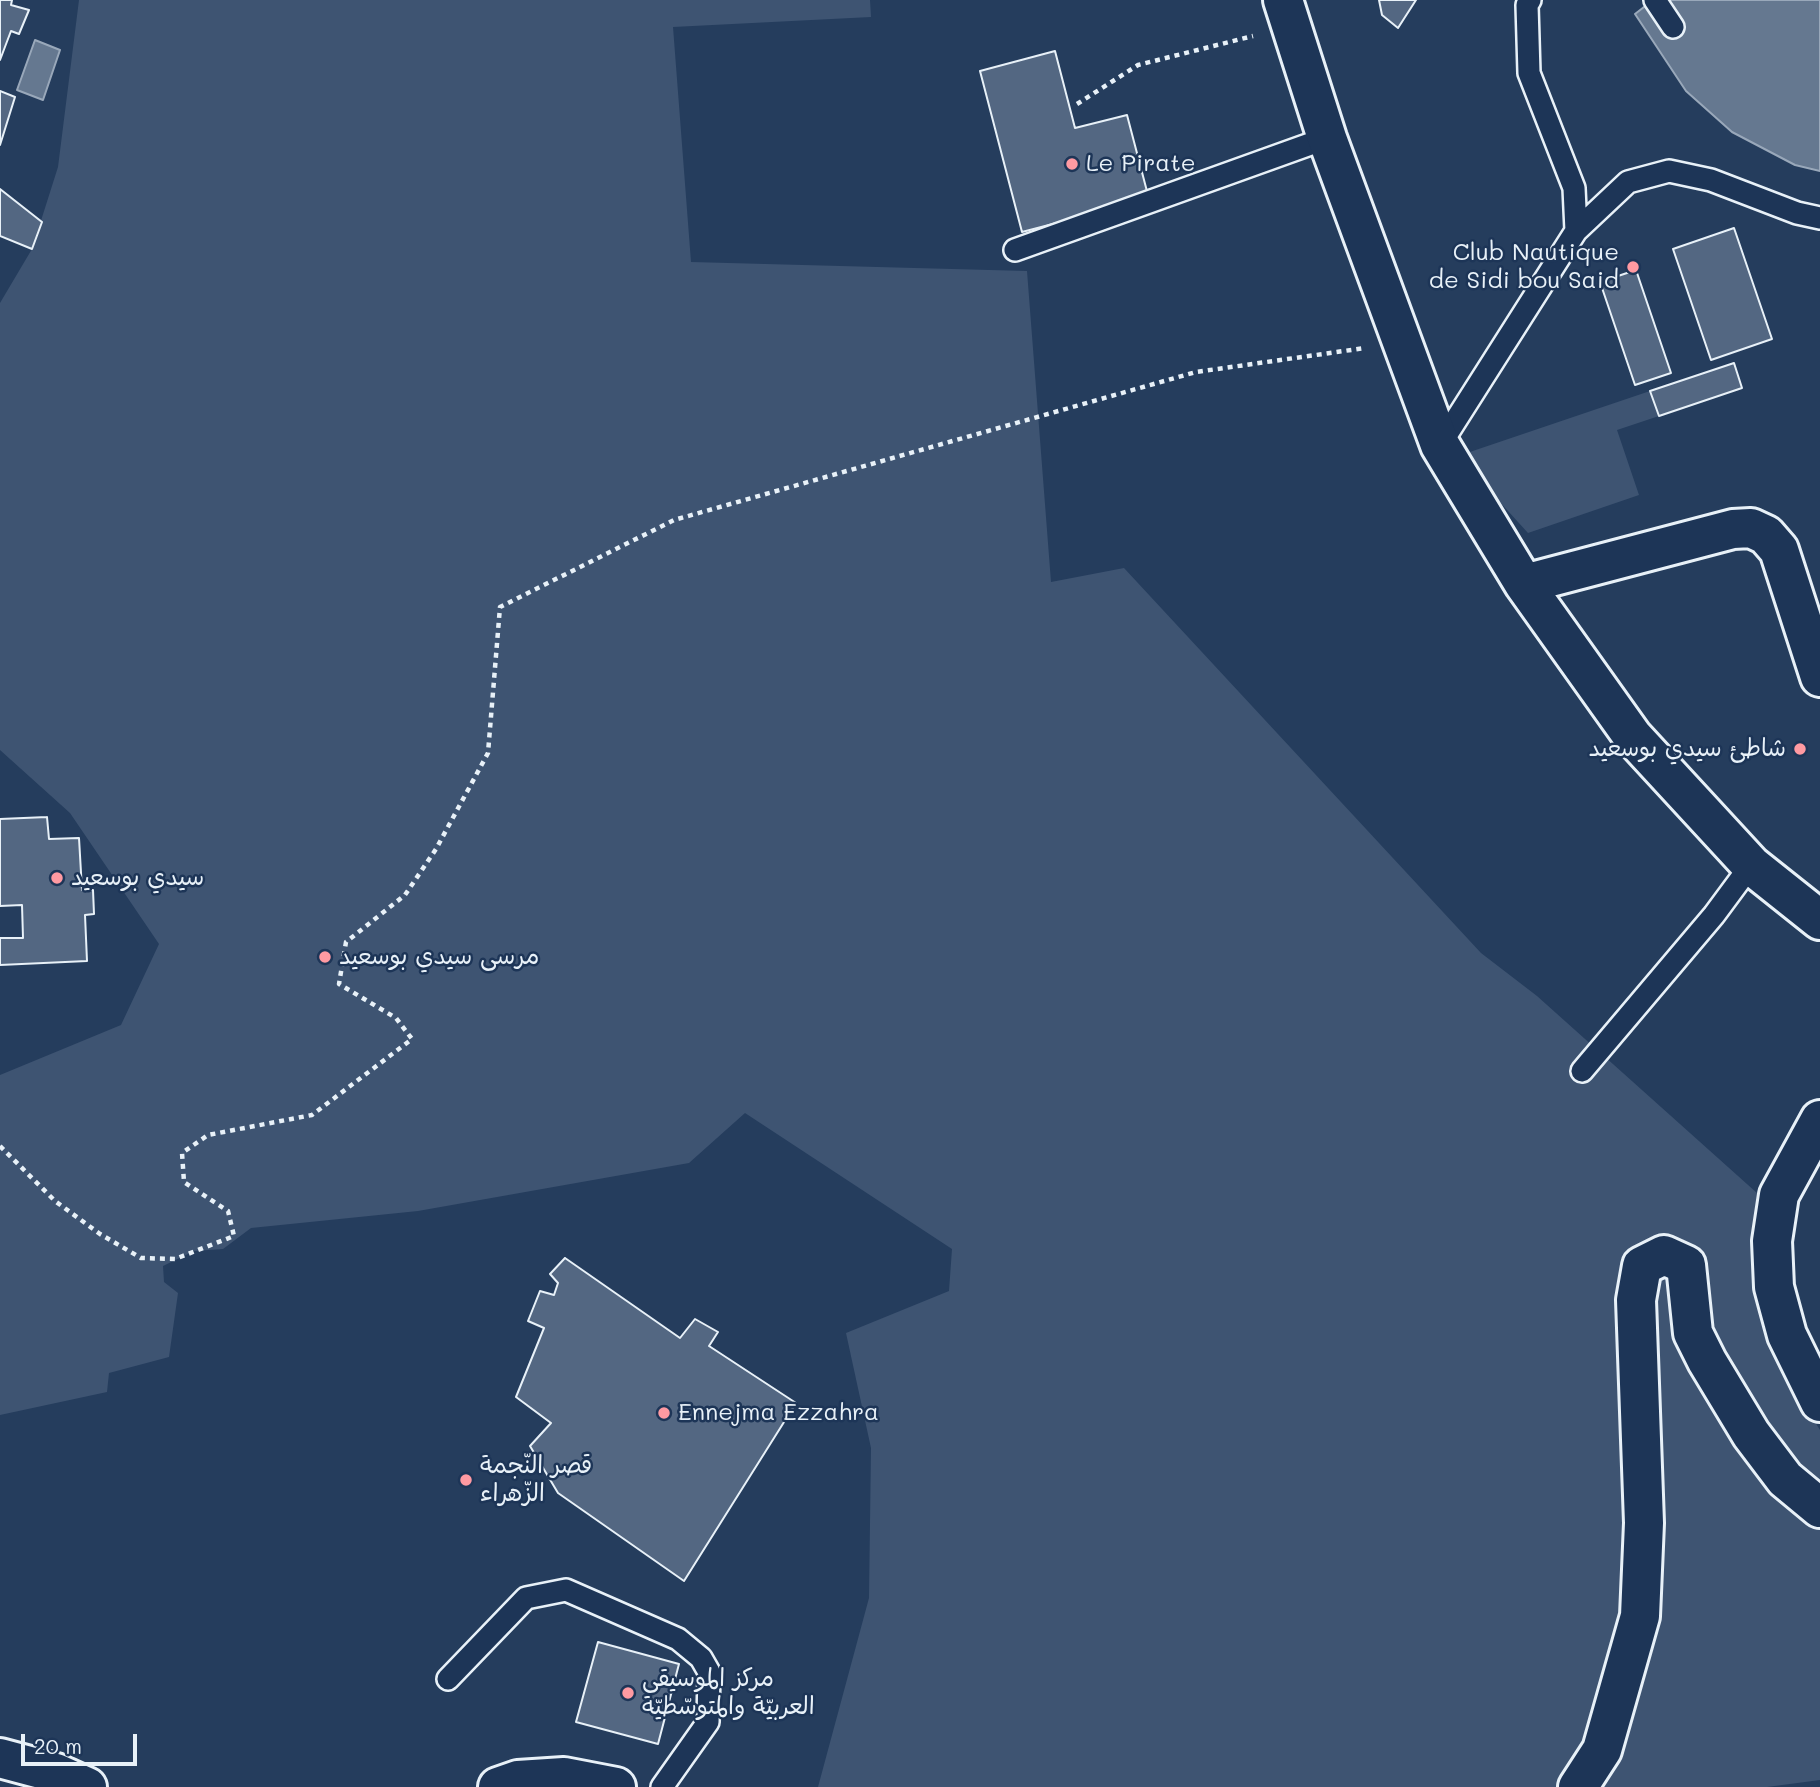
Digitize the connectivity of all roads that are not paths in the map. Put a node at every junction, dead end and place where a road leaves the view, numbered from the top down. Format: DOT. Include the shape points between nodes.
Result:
graph roads {
  1 [pos="1530,0"];
  2 [pos="1655,0"];
  3 [pos="1287,13"];
  4 [pos="1673,27"];
  5 [pos="1327,138"];
  6 [pos="1820,218"];
  7 [pos="1576,231"];
  8 [pos="1015,250"];
  9 [pos="1440,445"];
  10 [pos="1524,584"];
  11 [pos="1820,677"];
  12 [pos="1751,865"];
  13 [pos="1820,920"];
  14 [pos="1582,1071"];
  15 [pos="1820,1120"];
  16 [pos="1820,1402"];
  17 [pos="1820,1508"];
  18 [pos="448,1679"];
  19 [pos="0,1758"];
  20 [pos="87,1787"];
  21 [pos="498,1787"];
  22 [pos="616,1787"];
  23 [pos="662,1787"];
  24 [pos="1578,1787"];
  1 -- 7 [label="lane" via="1529,73 1574,188"];
  2 -- 4 [label="lane"];
  3 -- 5 [label="street"];
  5 -- 8 [label="lane"];
  5 -- 9 [label="street"];
  6 -- 7 [label="lane" via="1712,180 1669,171 1628,182"];
  7 -- 9 [label="lane"];
  9 -- 10 [label="street"];
  10 -- 11 [label="street" via="1751,528 1766,535 1779,550"];
  10 -- 12 [label="street" via="1633,737"];
  12 -- 13 [label="street"];
  12 -- 14 [label="lane"];
  15 -- 16 [label="street" via="1779,1195 1772,1241 1774,1287 1787,1335"];
  17 -- 24 [label="street" via="1785,1479 1751,1434 1707,1361 1693,1333 1686,1265 1664,1255 1642,1266 1636,1300 1644,1523 1640,1616 1602,1750"];
  18 -- 23 [label="lane" via="526,1598 566,1590 678,1639 701,1658 709,1672 708,1722"];
  19 -- 20 [label="street"];
  21 -- 22 [label="street" via="517,1780 564,1777"];
}
